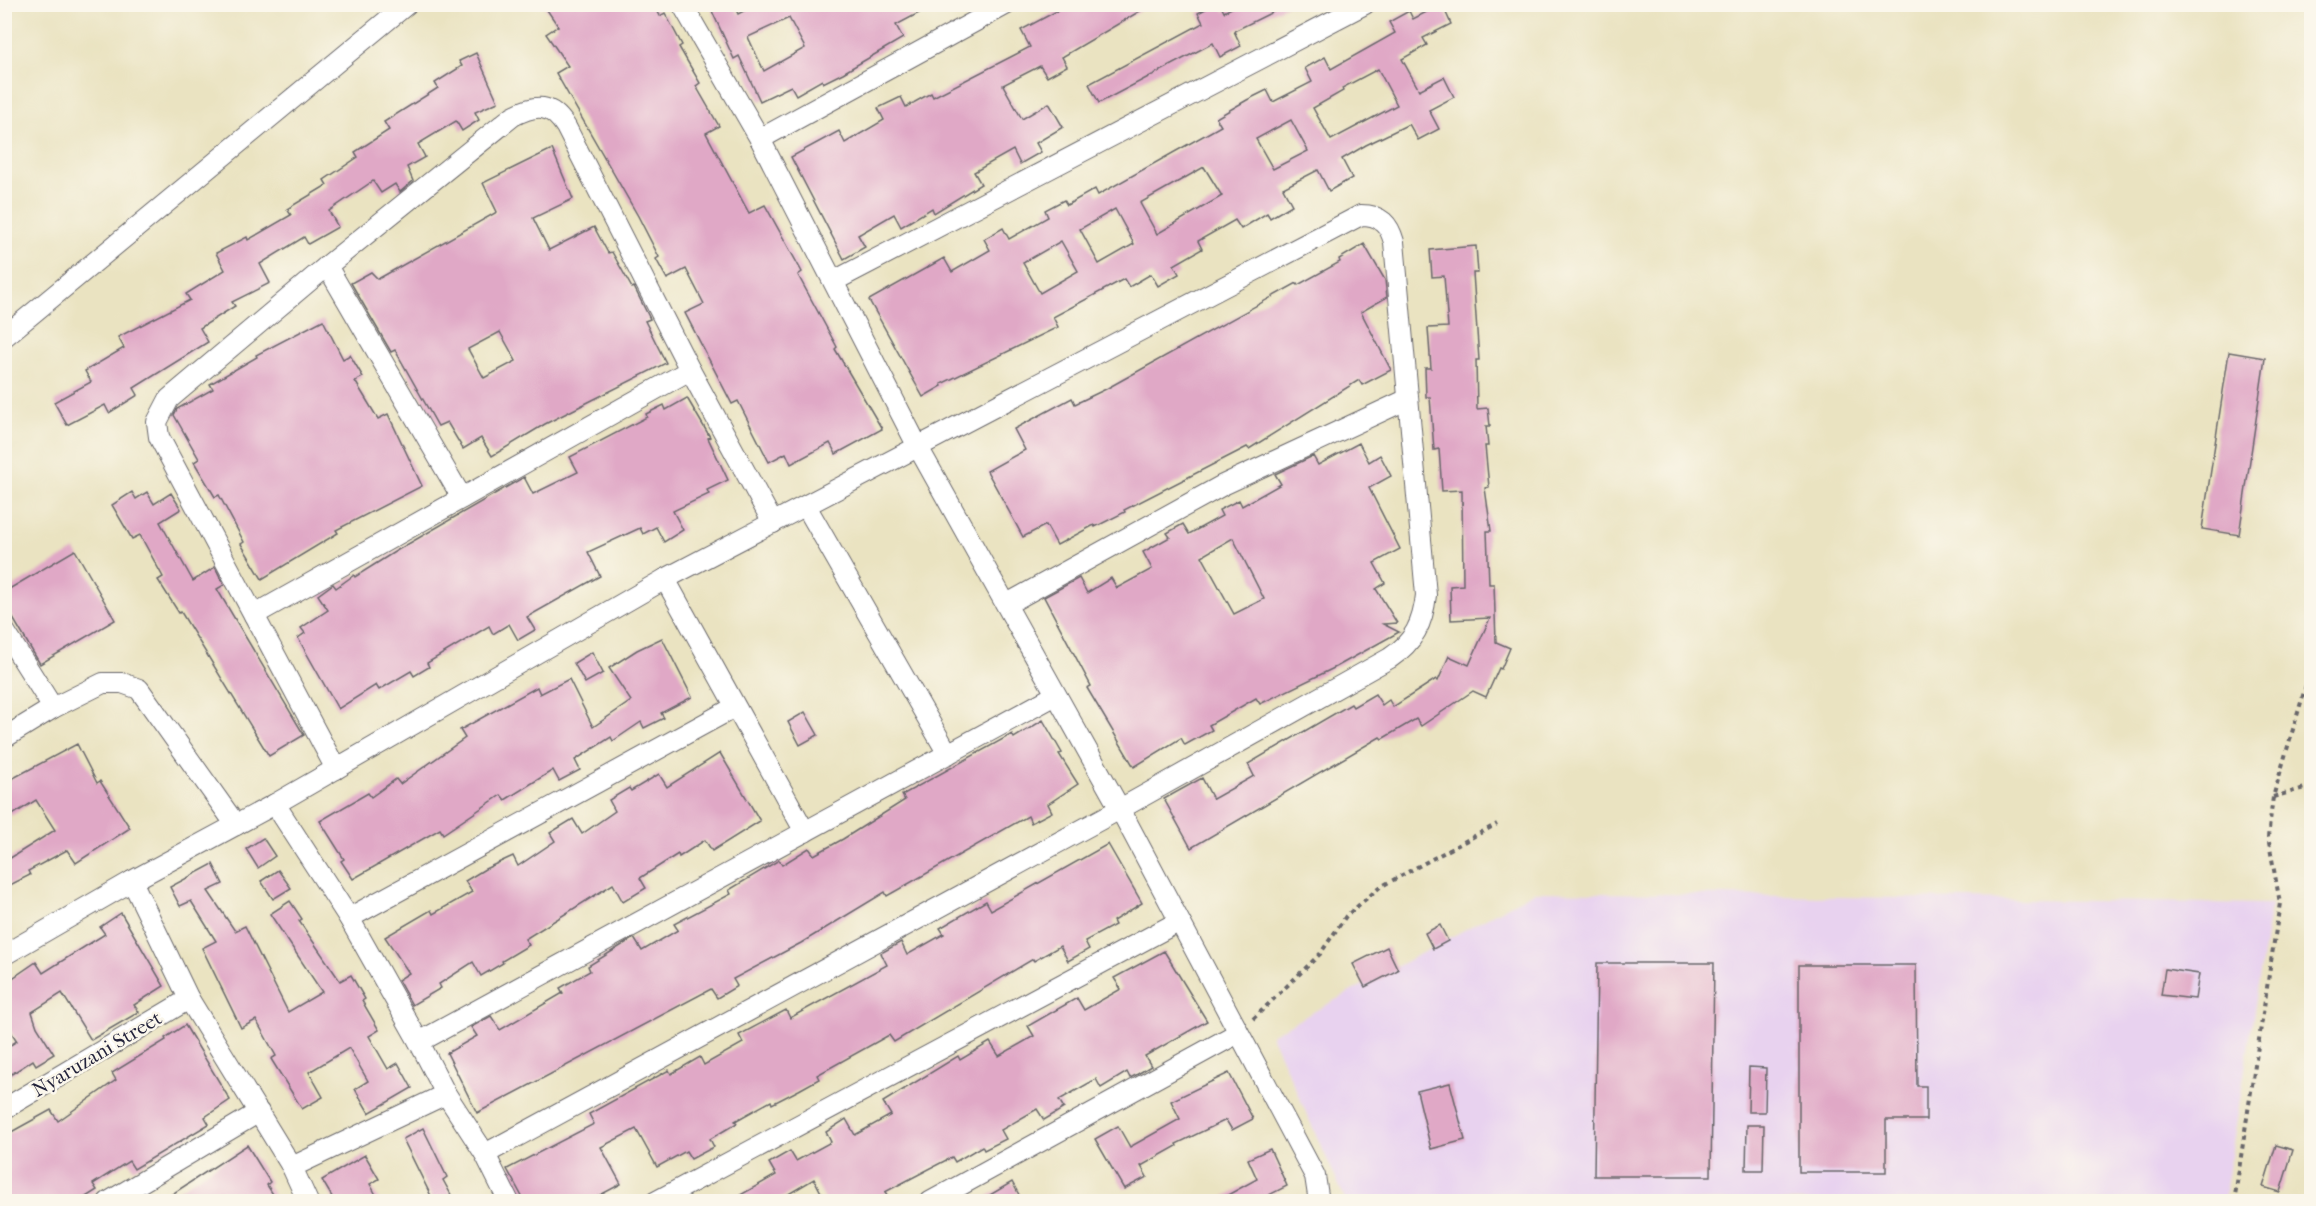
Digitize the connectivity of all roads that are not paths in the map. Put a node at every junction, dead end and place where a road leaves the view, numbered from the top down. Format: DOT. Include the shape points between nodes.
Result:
graph roads {
  1 [pos="407,4"];
  2 [pos="682,4"];
  3 [pos="1007,4"];
  4 [pos="1365,4"];
  5 [pos="760,139"];
  6 [pos="327,266"];
  7 [pos="834,281"];
  8 [pos="4,337"];
  9 [pos="690,370"];
  10 [pos="1408,399"];
  11 [pos="918,447"];
  12 [pos="462,498"];
  13 [pos="806,506"];
  14 [pos="773,523"];
  15 [pos="665,579"];
  16 [pos="1007,604"];
  17 [pos="254,615"];
  18 [pos="4,630"];
  19 [pos="1054,696"];
  20 [pos="735,707"];
  21 [pos="53,708"];
  22 [pos="4,738"];
  23 [pos="948,754"];
  24 [pos="336,769"];
  25 [pos="275,804"];
  26 [pos="1120,809"];
  27 [pos="236,825"];
  28 [pos="805,832"];
  29 [pos="132,881"];
  30 [pos="349,918"];
  31 [pos="1178,922"];
  32 [pos="4,955"];
  33 [pos="189,999"];
  34 [pos="1238,1033"];
  35 [pos="419,1041"];
  36 [pos="446,1094"];
  37 [pos="4,1109"];
  38 [pos="260,1112"];
  39 [pos="485,1154"];
  40 [pos="292,1167"];
  41 [pos="108,1202"];
  42 [pos="308,1202"];
  43 [pos="508,1202"];
  44 [pos="655,1202"];
  45 [pos="930,1202"];
  46 [pos="1319,1202"];
  1 -- 8 [label="street"];
  2 -- 5 [label="street"];
  3 -- 5 [label="street"];
  4 -- 7 [label="street"];
  5 -- 7 [label="street"];
  6 -- 9 [label="street" via="513,116 530,107 545,108 559,116 566,127"];
  6 -- 12 [label="street"];
  6 -- 17 [label="street" via="169,399 157,422 159,437"];
  7 -- 11 [label="street"];
  9 -- 12 [label="street"];
  9 -- 14 [label="street"];
  10 -- 11 [label="street" via="1394,242 1383,220 1361,215"];
  10 -- 16 [label="street" via="1224,485"];
  10 -- 26 [label="street" via="1426,595 1425,611 1412,639 1390,658"];
  11 -- 13 [label="street"];
  11 -- 16 [label="street"];
  12 -- 17 [label="street"];
  13 -- 14 [label="street"];
  13 -- 23 [label="street"];
  14 -- 15 [label="street"];
  15 -- 20 [label="street"];
  15 -- 24 [label="street"];
  16 -- 19 [label="street"];
  17 -- 24 [label="street"];
  18 -- 21 [label="street"];
  19 -- 23 [label="street"];
  19 -- 26 [label="street"];
  20 -- 28 [label="street"];
  20 -- 30 [label="street"];
  21 -- 22 [label="street"];
  21 -- 27 [label="street" via="103,683 122,683 139,689"];
  23 -- 28 [label="street"];
  24 -- 25 [label="street"];
  25 -- 27 [label="street"];
  25 -- 30 [label="street"];
  26 -- 31 [label="street"];
  26 -- 39 [label="street"];
  27 -- 29 [label="street"];
  28 -- 35 [label="street"];
  29 -- 32 [label="street"];
  29 -- 33 [label="street"];
  30 -- 35 [label="street"];
  31 -- 34 [label="street"];
  31 -- 44 [label="street"];
  33 -- 37 [label="street, Nyaruzani Street"];
  33 -- 38 [label="street"];
  34 -- 45 [label="street"];
  34 -- 46 [label="street" via="1316,1176"];
  35 -- 36 [label="street"];
  36 -- 39 [label="street"];
  36 -- 40 [label="street"];
  38 -- 40 [label="street"];
  38 -- 41 [label="street"];
  39 -- 43 [label="street"];
  40 -- 42 [label="street"];
}
